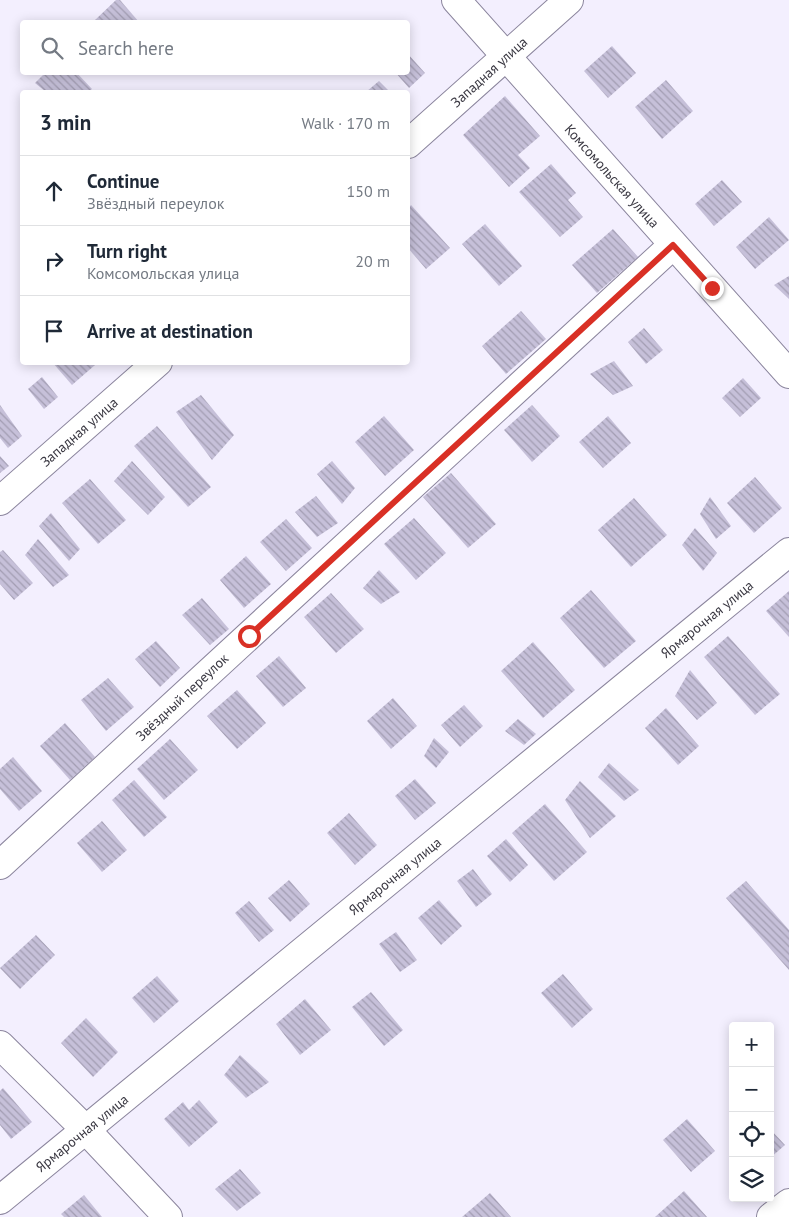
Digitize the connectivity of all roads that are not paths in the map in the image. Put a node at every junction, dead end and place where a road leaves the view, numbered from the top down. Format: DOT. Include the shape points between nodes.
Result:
graph roads {
  1 [pos="456,0"];
  2 [pos="569,0"];
  3 [pos="506,58"];
  4 [pos="410,142"];
  5 [pos="673,245"];
  6 [pos="155,365"];
  7 [pos="789,374"];
  8 [pos="0,501"];
  9 [pos="789,552"];
  10 [pos="0,864"];
  11 [pos="0,1045"];
  12 [pos="86,1130"];
  13 [pos="0,1200"];
  14 [pos="789,1203"];
  15 [pos="168,1217"];
  16 [pos="771,1217"];
  1 -- 3 [label="street, Комсомольская улица"];
  2 -- 3 [label="street, Западная улица"];
  3 -- 4 [label="street, Западная улица"];
  3 -- 5 [label="street, Комсомольская улица"];
  5 -- 7 [label="street, Комсомольская улица"];
  5 -- 10 [label="street, Звёздный переулок"];
  6 -- 8 [label="street, Западная улица"];
  9 -- 12 [label="street, Ярмарочная улица"];
  11 -- 12 [label="street"];
  12 -- 13 [label="street, Ярмарочная улица"];
  12 -- 15 [label="street"];
  14 -- 16 [label="street"];
}
